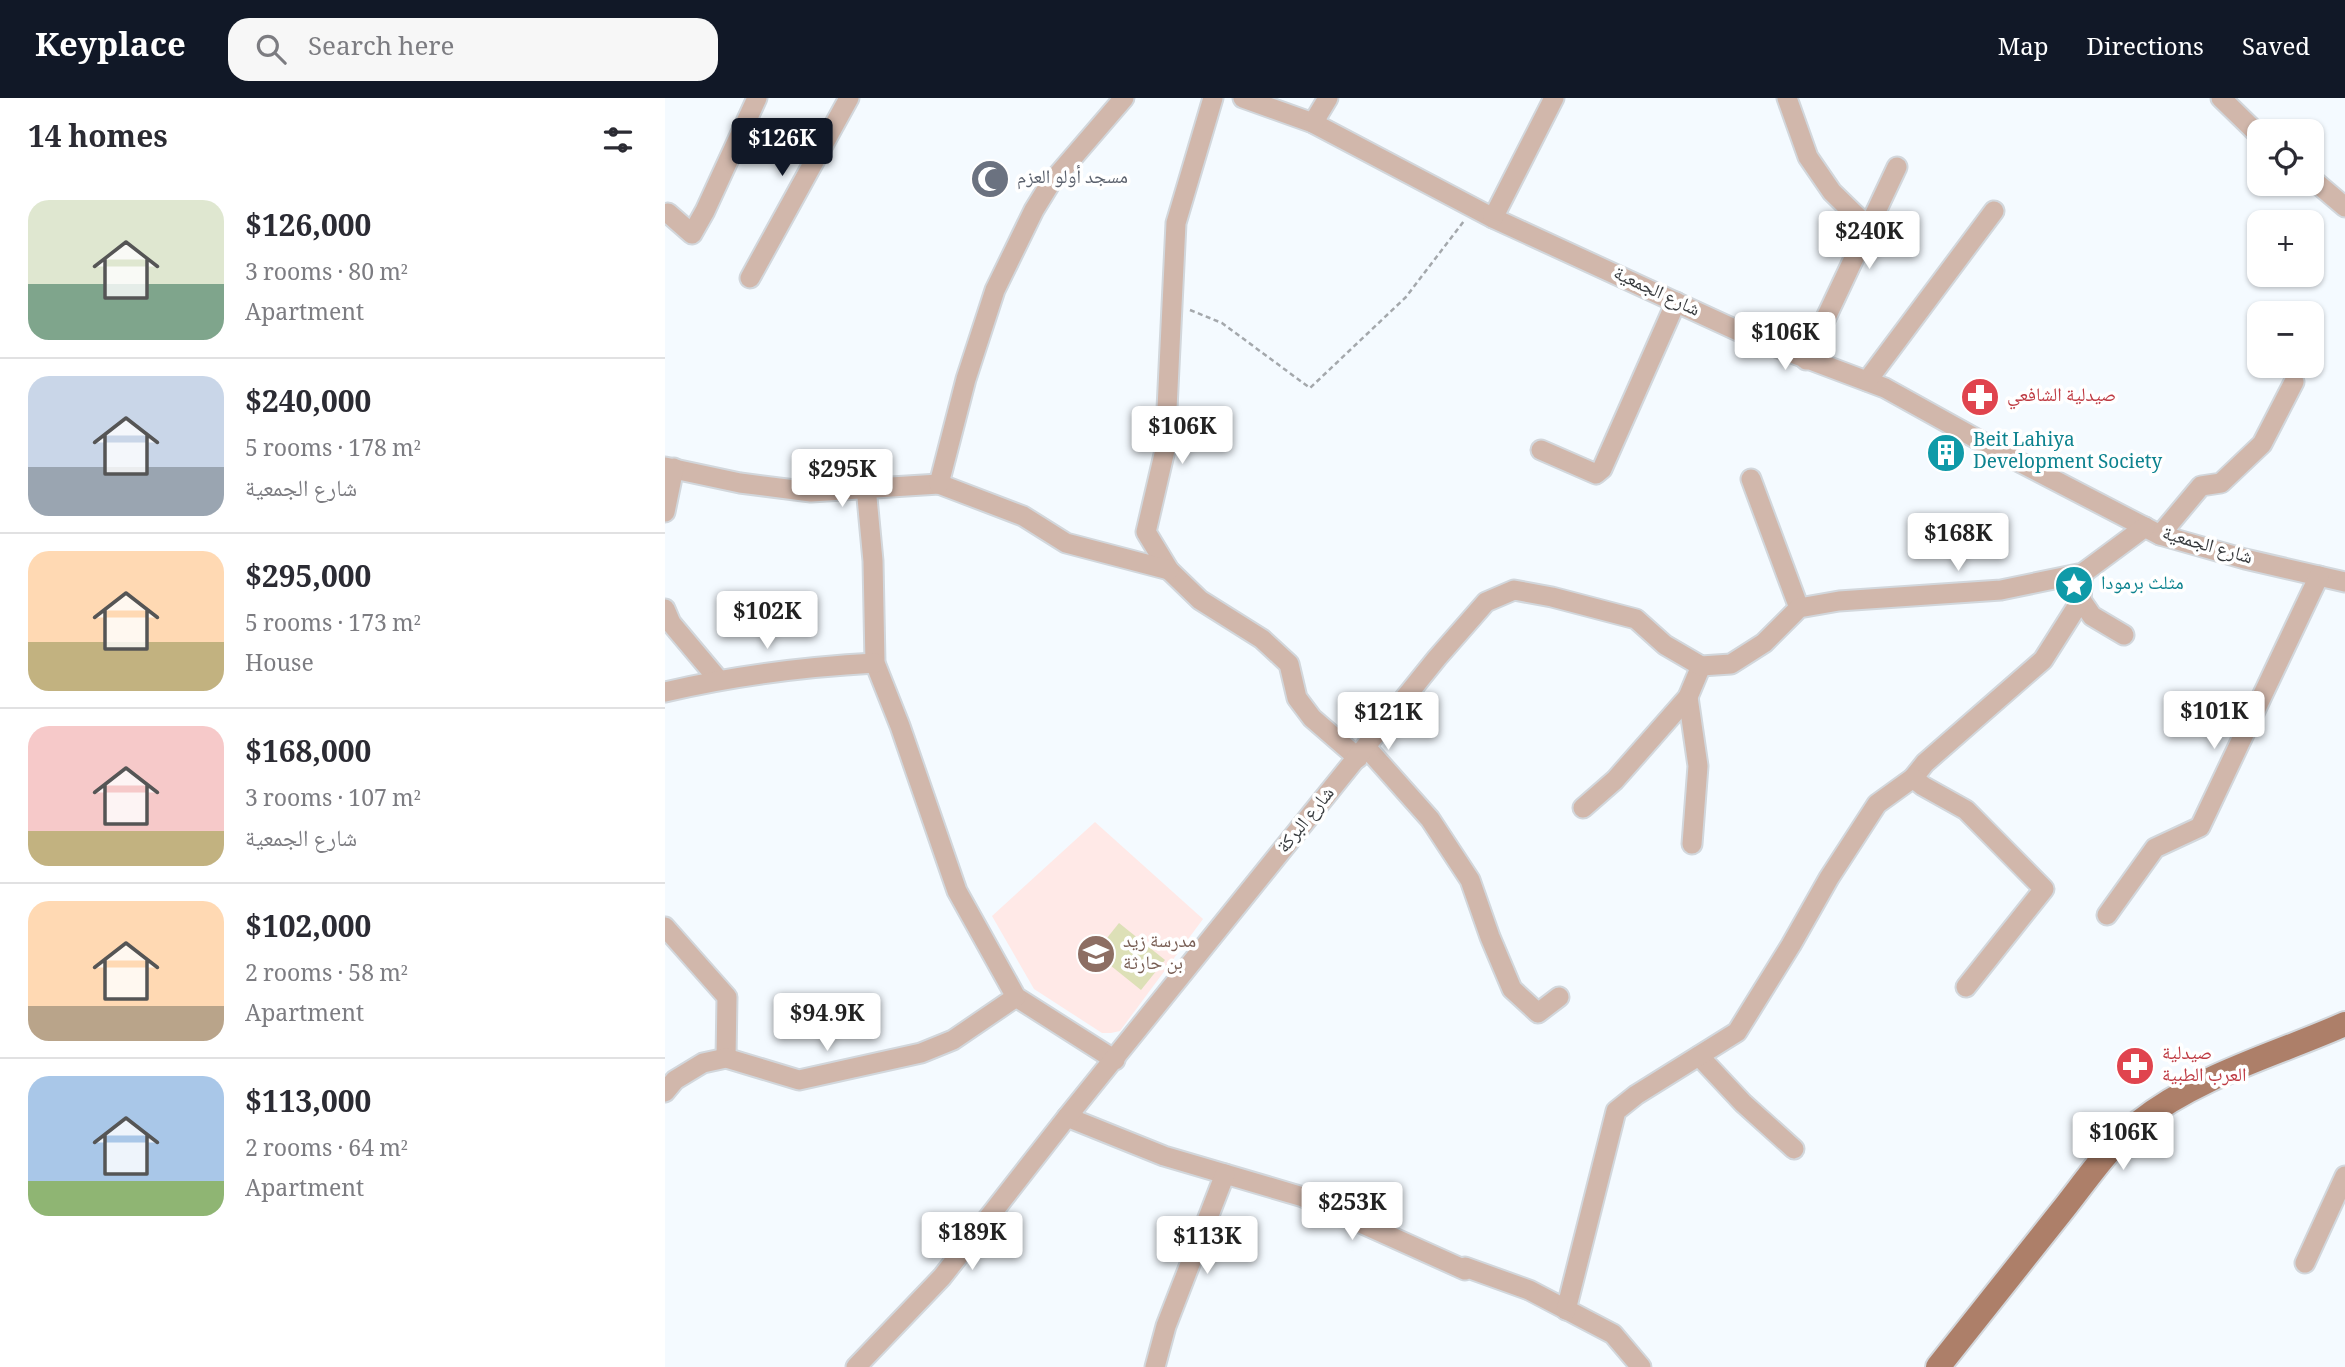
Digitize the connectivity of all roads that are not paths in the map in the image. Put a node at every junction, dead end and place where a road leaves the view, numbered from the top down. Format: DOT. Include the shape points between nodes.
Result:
graph roads {
  1 [pos="757,98"];
  2 [pos="849,98"];
  3 [pos="1124,98"];
  4 [pos="1213,98"];
  5 [pos="1243,98"];
  6 [pos="1328,98"];
  7 [pos="1554,98"];
  8 [pos="1787,98"];
  9 [pos="2221,98"];
  10 [pos="1313,123"];
  11 [pos="2247,123"];
  12 [pos="1897,167"];
  13 [pos="2324,189"];
  14 [pos="2345,207"];
  15 [pos="1994,211"];
  16 [pos="668,213"];
  17 [pos="1493,218"];
  18 [pos="1868,227"];
  19 [pos="750,278"];
  20 [pos="1676,302"];
  21 [pos="1806,360"];
  22 [pos="1867,381"];
  23 [pos="2294,382"];
  24 [pos="1541,450"];
  25 [pos="667,467"];
  26 [pos="1751,479"];
  27 [pos="939,484"];
  28 [pos="866,487"];
  29 [pos="665,512"];
  30 [pos="2153,531"];
  31 [pos="1169,570"];
  32 [pos="2083,573"];
  33 [pos="2319,576"];
  34 [pos="2345,582"];
  35 [pos="2081,600"];
  36 [pos="665,609"];
  37 [pos="1794,613"];
  38 [pos="2124,635"];
  39 [pos="875,663"];
  40 [pos="1701,666"];
  41 [pos="718,679"];
  42 [pos="665,692"];
  43 [pos="1688,697"];
  44 [pos="1362,752"];
  45 [pos="1913,778"];
  46 [pos="1583,808"];
  47 [pos="1692,844"];
  48 [pos="2107,915"];
  49 [pos="665,927"];
  50 [pos="1966,987"];
  51 [pos="1016,997"];
  52 [pos="1559,997"];
  53 [pos="2345,1024"];
  54 [pos="1699,1056"];
  55 [pos="726,1058"];
  56 [pos="1115,1060"];
  57 [pos="668,1083"];
  58 [pos="1067,1117"];
  59 [pos="1794,1149"];
  60 [pos="1225,1174"];
  61 [pos="2345,1176"];
  62 [pos="2305,1263"];
  63 [pos="1566,1310"];
  64 [pos="856,1367"];
  65 [pos="1154,1367"];
  66 [pos="1641,1367"];
  67 [pos="1938,1367"];
  1 -- 16 [label="street" via="692,233"];
  2 -- 19 [label="street"];
  3 -- 27 [label="street" via="1050,184 995,290"];
  4 -- 31 [label="street" via="1176,223 1165,450 1146,532"];
  5 -- 10 [label="street, شارع الجمعية"];
  6 -- 10 [label="street"];
  7 -- 17 [label="street"];
  8 -- 18 [label="street" via="1808,157 1832,192"];
  9 -- 11 [label="street"];
  10 -- 17 [label="street, شارع الجمعية"];
  12 -- 18 [label="street"];
  13 -- 14 [label="street"];
  15 -- 22 [label="street"];
  17 -- 20 [label="street, شارع الجمعية"];
  18 -- 21 [label="street"];
  20 -- 21 [label="street, شارع الجمعية"];
  20 -- 24 [label="street" via="1602,469 1596,474"];
  21 -- 22 [label="street, شارع الجمعية"];
  22 -- 30 [label="street, شارع الجمعية"];
  23 -- 30 [label="street" via="2262,444 2221,483 2201,486"];
  25 -- 28 [label="street" via="811,492"];
  25 -- 29 [label="street"];
  26 -- 37 [label="street"];
  27 -- 28 [label="street"];
  27 -- 31 [label="street" via="1023,516 1066,543"];
  28 -- 39 [label="street"];
  30 -- 32 [label="street"];
  30 -- 33 [label="street, شارع الجمعية"];
  31 -- 44 [label="street" via="1200,600 1262,639 1289,664 1297,698 1312,718"];
  32 -- 35 [label="street"];
  32 -- 37 [label="street" via="2001,590 1839,601"];
  33 -- 34 [label="street, شارع الجمعية"];
  33 -- 48 [label="street" via="2200,827 2155,848"];
  35 -- 38 [label="street" via="2091,616"];
  35 -- 45 [label="street" via="2043,660"];
  36 -- 41 [label="street" via="671,623"];
  37 -- 40 [label="street" via="1764,643 1731,664"];
  39 -- 41 [label="street"];
  39 -- 51 [label="street" via="957,891"];
  40 -- 43 [label="street"];
  40 -- 44 [label="street, شارع البركة" via="1665,645 1636,619 1514,590 1486,602"];
  41 -- 42 [label="street"];
  43 -- 46 [label="street" via="1615,780"];
  43 -- 47 [label="street" via="1698,766"];
  44 -- 52 [label="street" via="1430,819 1470,880 1512,989 1538,1013"];
  44 -- 56 [label="street, شارع البركة"];
  45 -- 50 [label="street" via="1966,810 2044,889"];
  45 -- 54 [label="street" via="1877,804 1737,1032"];
  49 -- 55 [label="street" via="727,997"];
  51 -- 55 [label="street" via="953,1040 922,1053 799,1080"];
  51 -- 56 [label="street"];
  53 -- 67 [label="main road" via="2204,1083 2138,1124 2083,1184"];
  54 -- 59 [label="street"];
  54 -- 63 [label="street" via="1616,1111"];
  55 -- 57 [label="street" via="703,1063"];
  56 -- 58 [label="street, شارع البركة"];
  58 -- 60 [label="street" via="1164,1156"];
  58 -- 64 [label="street, شارع البركة" via="942,1277"];
  60 -- 63 [label="street" via="1303,1198 1465,1270 1529,1290"];
  60 -- 65 [label="street"];
  61 -- 62 [label="street"];
  63 -- 66 [label="street" via="1613,1334"];
}
